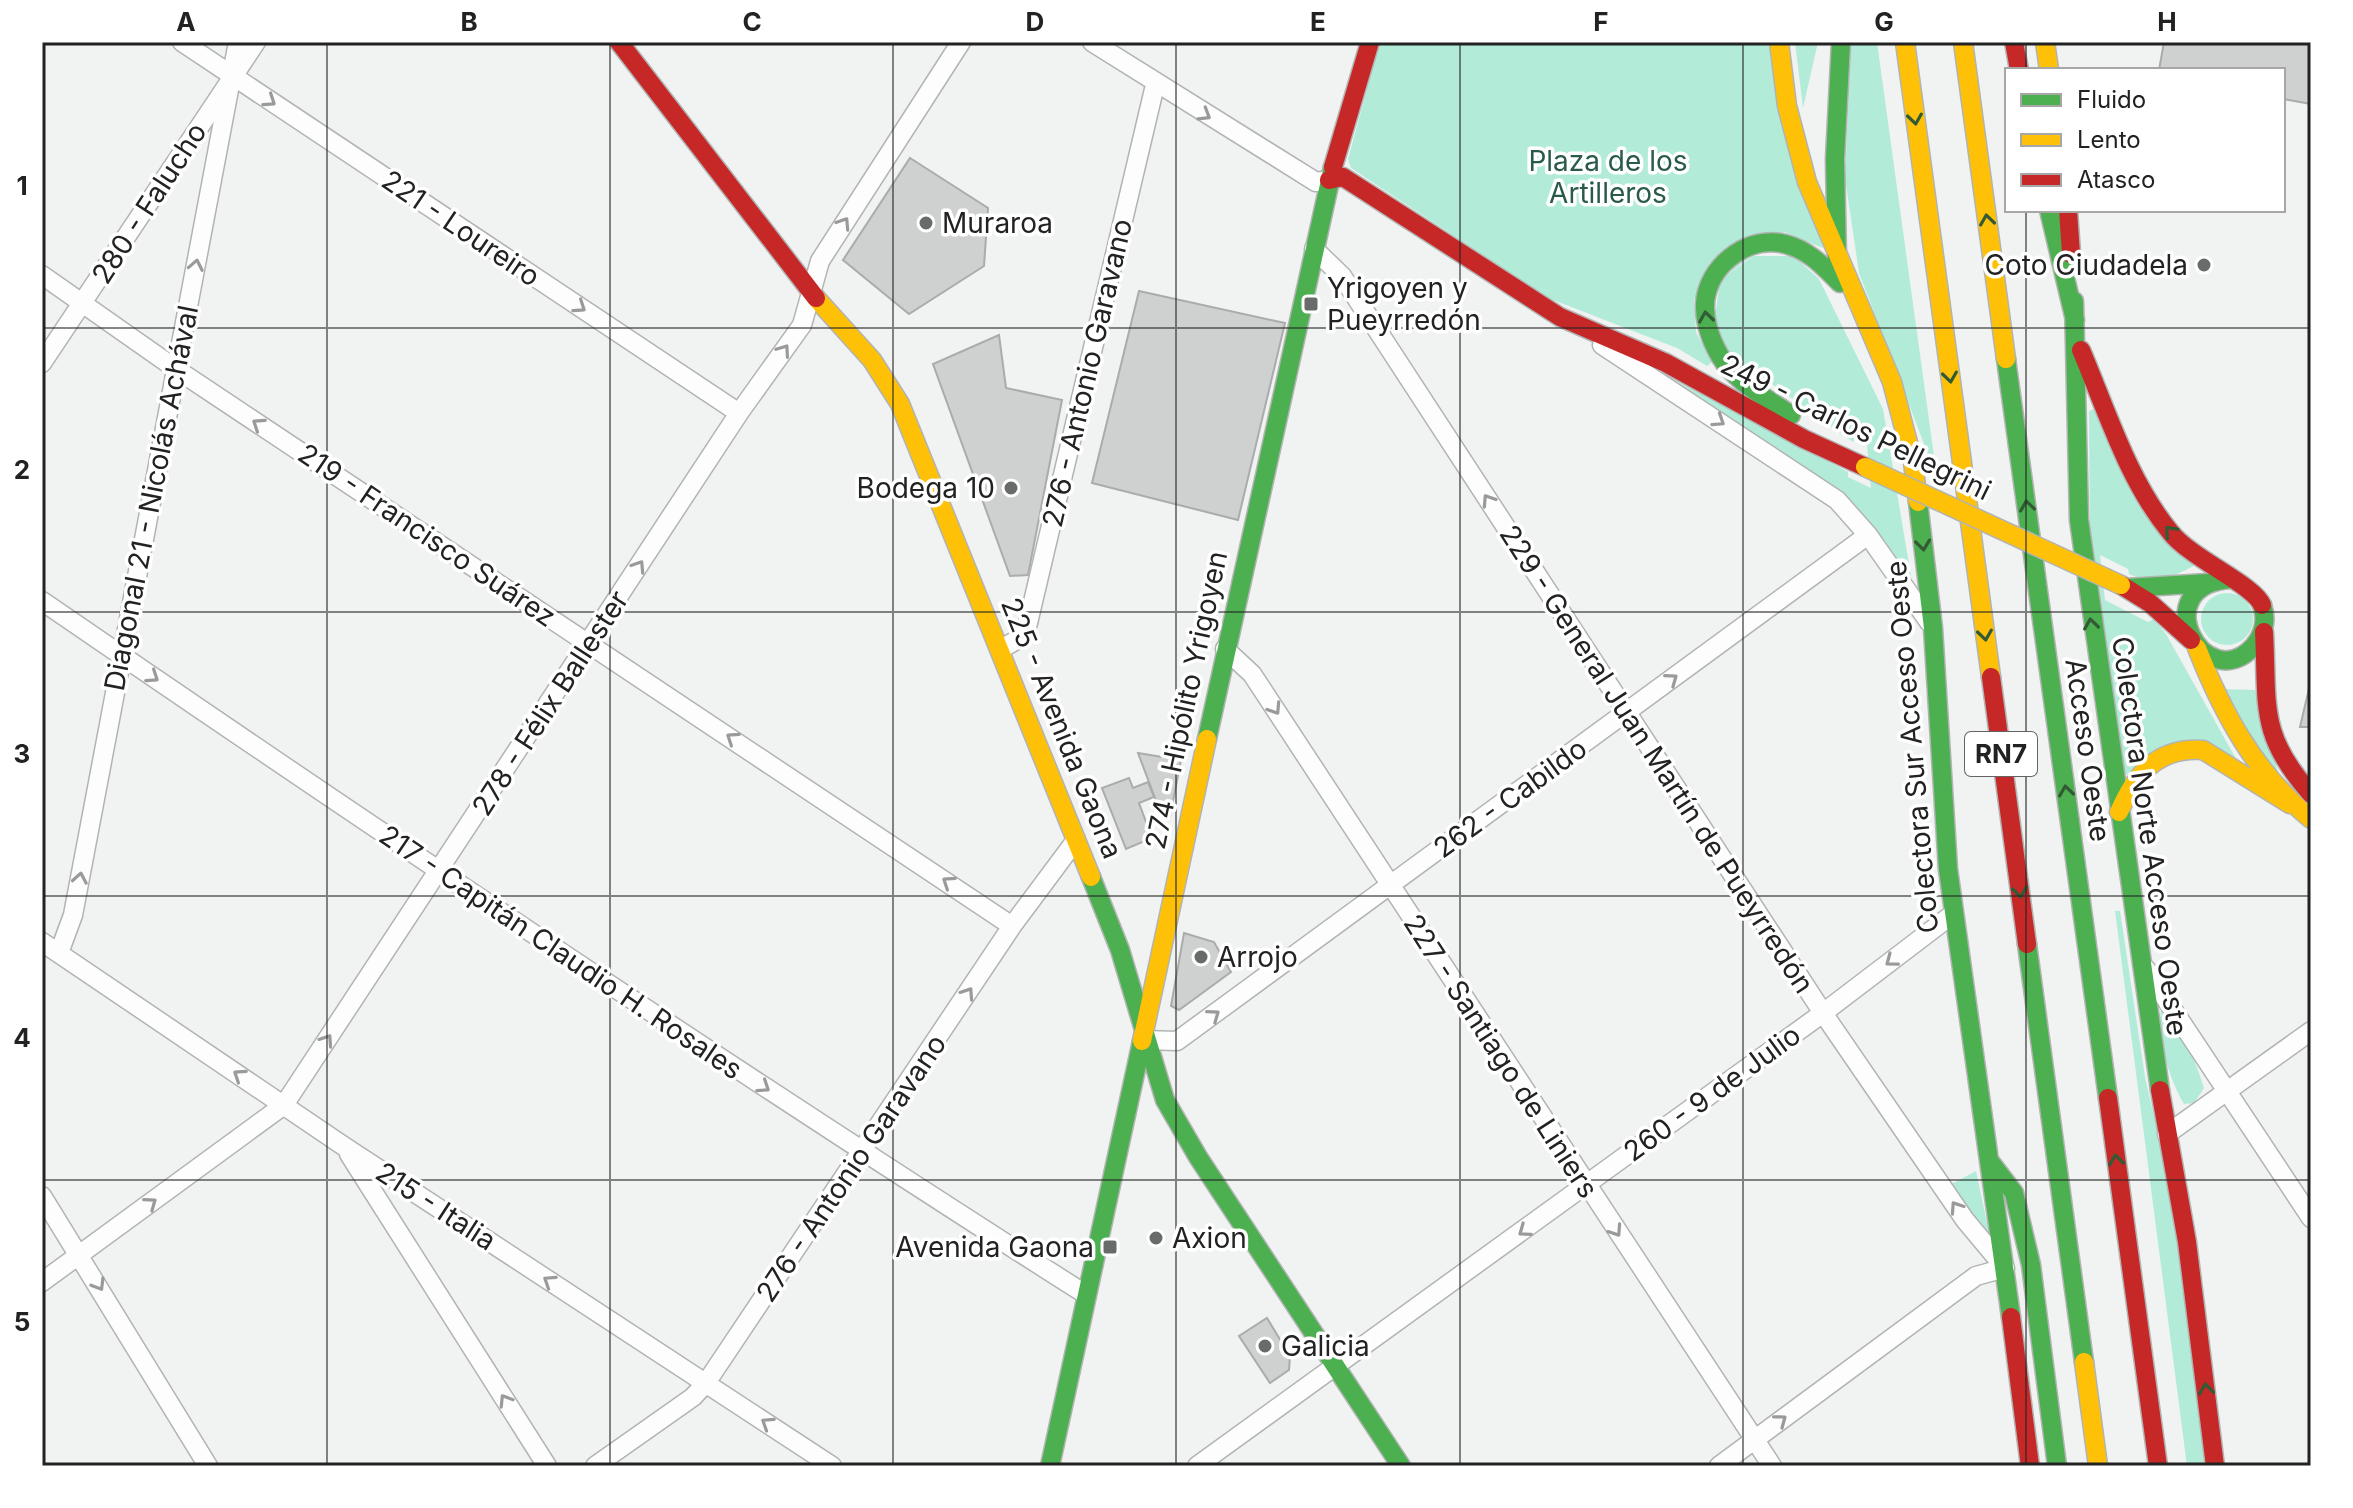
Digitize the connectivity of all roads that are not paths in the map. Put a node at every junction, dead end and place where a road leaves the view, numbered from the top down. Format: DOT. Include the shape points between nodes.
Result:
graph roads {
  1 [pos="182,42"];
  2 [pos="238,42"];
  3 [pos="256,42"];
  4 [pos="619,42"];
  5 [pos="961,42"];
  6 [pos="1092,42"];
  7 [pos="1370,42"];
  8 [pos="1779,42"];
  9 [pos="1841,42"];
  10 [pos="1905,42"];
  11 [pos="1963,42"];
  12 [pos="2014,42"];
  13 [pos="2045,42"];
  14 [pos="2019,68"];
  15 [pos="2049,68"];
  16 [pos="232,76"];
  17 [pos="1155,85"];
  18 [pos="1329,180"];
  19 [pos="2049,212"];
  20 [pos="2068,212"];
  21 [pos="1314,249"];
  22 [pos="1837,259"];
  23 [pos="42,275"];
  24 [pos="812,293"];
  25 [pos="83,303"];
  26 [pos="1860,309"];
  27 [pos="1560,317"];
  28 [pos="2075,320"];
  29 [pos="2076,339"];
  30 [pos="42,363"];
  31 [pos="176,369"];
  32 [pos="739,413"];
  33 [pos="1862,466"];
  34 [pos="1868,535"];
  35 [pos="2231,579"];
  36 [pos="2208,583"];
  37 [pos="2124,587"];
  38 [pos="42,601"];
  39 [pos="1933,628"];
  40 [pos="2264,632"];
  41 [pos="589,643"];
  42 [pos="2194,644"];
  43 [pos="1001,649"];
  44 [pos="1225,649"];
  45 [pos="121,655"];
  46 [pos="1626,712"];
  47 [pos="2311,794"];
  48 [pos="2290,804"];
  49 [pos="2119,812"];
  50 [pos="2311,819"];
  51 [pos="1076,840"];
  52 [pos="440,872"];
  53 [pos="1390,886"];
  54 [pos="1953,914"];
  55 [pos="1012,926"];
  56 [pos="42,942"];
  57 [pos="59,953"];
  58 [pos="2142,963"];
  59 [pos="1823,1013"];
  60 [pos="2311,1031"];
  61 [pos="1144,1040"];
  62 [pos="2228,1090"];
  63 [pos="284,1105"];
  64 [pos="2167,1134"];
  65 [pos="345,1147"];
  66 [pos="862,1152"];
  67 [pos="1991,1163"];
  68 [pos="1586,1185"];
  69 [pos="42,1196"];
  70 [pos="2311,1218"];
  71 [pos="80,1254"];
  72 [pos="2005,1268"];
  73 [pos="42,1282"];
  74 [pos="1085,1294"];
  75 [pos="1335,1368"];
  76 [pos="706,1383"];
  77 [pos="1755,1440"];
  78 [pos="208,1466"];
  79 [pos="547,1466"];
  80 [pos="595,1466"];
  81 [pos="832,1466"];
  82 [pos="1050,1466"];
  83 [pos="1197,1466"];
  84 [pos="1401,1466"];
  85 [pos="1719,1466"];
  86 [pos="1772,1466"];
  87 [pos="2030,1466"];
  88 [pos="2057,1466"];
  89 [pos="2098,1466"];
  90 [pos="2158,1466"];
  91 [pos="2215,1466"];
  1 -- 16 [label="street, 221 - Loureiro"];
  2 -- 16 [label="street, Diagonal 21 - Nicolás Achával"];
  3 -- 16 [label="street, 280 - Falucho"];
  4 -- 24 [label="main road, 225 - Avenida Gaona"];
  24 -- 5 [label="street, 278 - Félix Ballester, one-way" via="820,261"];
  6 -- 17 [label="street, 249 - Carlos Pellegrini"];
  7 -- 18 [label="main road, 274 - Hipólito Yrigoyen"];
  8 -- 22 [label="main road, Colectora Sur Acceso Oeste" via="1794,139"];
  9 -- 22 [label="main road"];
  10 -- 89 [label="main road, RN7, one-way"];
  90 -- 11 [label="main road, Acceso Oeste / RN7, one-way"];
  12 -- 14 [label="main road"];
  13 -- 15 [label="main road"];
  16 -- 25 [label="street, 280 - Falucho"];
  31 -- 16 [label="street, Diagonal 21 - Nicolás Achával, one-way"];
  16 -- 32 [label="street, 221 - Loureiro, one-way"];
  17 -- 18 [label="street, 249 - Carlos Pellegrini, one-way" via="1316,182"];
  17 -- 43 [label="street, 276 - Antonio Garavano" via="1028,623 1020,638"];
  18 -- 21 [label="main road, 274 - Hipólito Yrigoyen"];
  18 -- 27 [label="main road, 249 - Carlos Pellegrini" via="1343,177"];
  19 -- 28 [label="main road"];
  20 -- 28 [label="main road, Colectora Norte Acceso Oeste"];
  21 -- 44 [label="main road, 274 - Hipólito Yrigoyen"];
  46 -- 21 [label="street, 229 - General Juan Martín de Pueyrredón, one-way" via="1342,276"];
  22 -- 26 [label="main road, Colectora Sur Acceso Oeste"];
  23 -- 25 [label="street, 219 - Francisco Suárez"];
  32 -- 24 [label="street, 278 - Félix Ballester, one-way" via="802,325"];
  24 -- 43 [label="main road, 225 - Avenida Gaona" via="872,360 900,404"];
  25 -- 30 [label="street, 280 - Falucho"];
  25 -- 31 [label="street, 219 - Francisco Suárez"];
  33 -- 26 [label="main road, one-way" via="1733,372 1710,338 1704,302 1723,263 1756,243 1781,242 1819,259"];
  26 -- 39 [label="main road, Colectora Sur Acceso Oeste, one-way" via="1892,382 1910,449"];
  27 -- 33 [label="main road, 249 - Carlos Pellegrini" via="1666,363"];
  27 -- 34 [label="street, 249 - Carlos Pellegrini, one-way" via="1824,490"];
  28 -- 29 [label="main road, Colectora Norte Acceso Oeste"];
  35 -- 29 [label="main road, one-way" via="2162,522"];
  49 -- 29 [label="main road, Colectora Norte Acceso Oeste, one-way" via="2079,520"];
  41 -- 31 [label="street, 219 - Francisco Suárez, one-way"];
  31 -- 45 [label="street, Diagonal 21 - Nicolás Achával"];
  41 -- 32 [label="street, 278 - Félix Ballester, one-way"];
  33 -- 37 [label="main road, 249 - Carlos Pellegrini, bridge"];
  34 -- 39 [label="street, 249 - Carlos Pellegrini"];
  46 -- 34 [label="street, 262 - Cabildo, one-way"];
  35 -- 36 [label="main road"];
  35 -- 40 [label="main road" via="2252,589 2260,600"];
  36 -- 37 [label="main road, 249 - Carlos Pellegrini"];
  36 -- 42 [label="main road" via="2189,603 2185,617"];
  37 -- 42 [label="main road, 249 - Carlos Pellegrini"];
  38 -- 45 [label="street, 217 - Capitán Claudio H. Rosales"];
  39 -- 54 [label="main road, Colectora Sur Acceso Oeste"];
  40 -- 42 [label="main road" via="2256,646 2235,658 2211,657"];
  40 -- 47 [label="main road" via="2265,720 2288,769"];
  41 -- 52 [label="street, 278 - Félix Ballester"];
  55 -- 41 [label="street, 219 - Francisco Suárez, one-way"];
  42 -- 48 [label="main road, 249 - Carlos Pellegrini" via="2227,717"];
  43 -- 51 [label="main road, 225 - Avenida Gaona"];
  44 -- 53 [label="street, 227 - Santiago de Liniers, one-way" via="1252,674"];
  44 -- 61 [label="main road, 274 - Hipólito Yrigoyen"];
  45 -- 52 [label="street, 217 - Capitán Claudio H. Rosales, one-way"];
  57 -- 45 [label="street, Diagonal 21 - Nicolás Achával, one-way" via="73,915"];
  46 -- 53 [label="street, 262 - Cabildo"];
  46 -- 59 [label="street, 229 - General Juan Martín de Pueyrredón"];
  48 -- 49 [label="main road" via="2203,750 2186,747 2172,749 2141,771"];
  48 -- 50 [label="main road, 249 - Carlos Pellegrini"];
  49 -- 58 [label="main road, Colectora Norte Acceso Oeste"];
  51 -- 55 [label="street, 276 - Antonio Garavano"];
  51 -- 61 [label="main road, 225 - Avenida Gaona" via="1120,950"];
  63 -- 52 [label="street, 278 - Félix Ballester, one-way"];
  52 -- 66 [label="street, 217 - Capitán Claudio H. Rosales, one-way"];
  61 -- 53 [label="street, 262 - Cabildo, one-way" via="1177,1041"];
  53 -- 68 [label="street, 227 - Santiago de Liniers"];
  54 -- 59 [label="street, 260 - 9 de Julio, one-way"];
  54 -- 67 [label="main road, Colectora Sur Acceso Oeste"];
  66 -- 55 [label="street, 276 - Antonio Garavano, one-way"];
  56 -- 57 [label="street, 215 - Italia"];
  63 -- 57 [label="street, 215 - Italia, one-way"];
  58 -- 62 [label="street"];
  58 -- 64 [label="main road, Colectora Norte Acceso Oeste"];
  59 -- 68 [label="street, 260 - 9 de Julio"];
  72 -- 59 [label="street, 229 - General Juan Martín de Pueyrredón, one-way" via="1965,1220"];
  60 -- 62 [label="street"];
  61 -- 74 [label="main road, 274 - Hipólito Yrigoyen"];
  61 -- 75 [label="main road, 225 - Avenida Gaona" via="1180,1127"];
  62 -- 64 [label="street"];
  62 -- 70 [label="street"];
  63 -- 65 [label="street, 215 - Italia"];
  71 -- 63 [label="street, 278 - Félix Ballester, one-way"];
  91 -- 64 [label="main road, Colectora Norte Acceso Oeste, one-way" via="2187,1242"];
  76 -- 65 [label="street, 215 - Italia, one-way"];
  79 -- 65 [label="street, one-way"];
  66 -- 74 [label="street, 217 - Capitán Claudio H. Rosales"];
  66 -- 76 [label="street, 276 - Antonio Garavano"];
  67 -- 72 [label="main road, Colectora Sur Acceso Oeste"];
  67 -- 88 [label="main road" via="2014,1193 2031,1265"];
  68 -- 75 [label="street, 260 - 9 de Julio, one-way"];
  68 -- 77 [label="street, 227 - Santiago de Liniers, one-way"];
  69 -- 71 [label="street"];
  71 -- 73 [label="street, 278 - Félix Ballester"];
  71 -- 78 [label="street, one-way"];
  77 -- 72 [label="street, one-way" via="1976,1276"];
  72 -- 87 [label="main road, Colectora Sur Acceso Oeste"];
  74 -- 82 [label="main road, 274 - Hipólito Yrigoyen"];
  75 -- 83 [label="street, 260 - 9 de Julio"];
  75 -- 84 [label="main road, 225 - Avenida Gaona"];
  76 -- 80 [label="street, 276 - Antonio Garavano"];
  81 -- 76 [label="street, 215 - Italia, one-way"];
  77 -- 85 [label="street"];
  77 -- 86 [label="street, 227 - Santiago de Liniers"];
}
